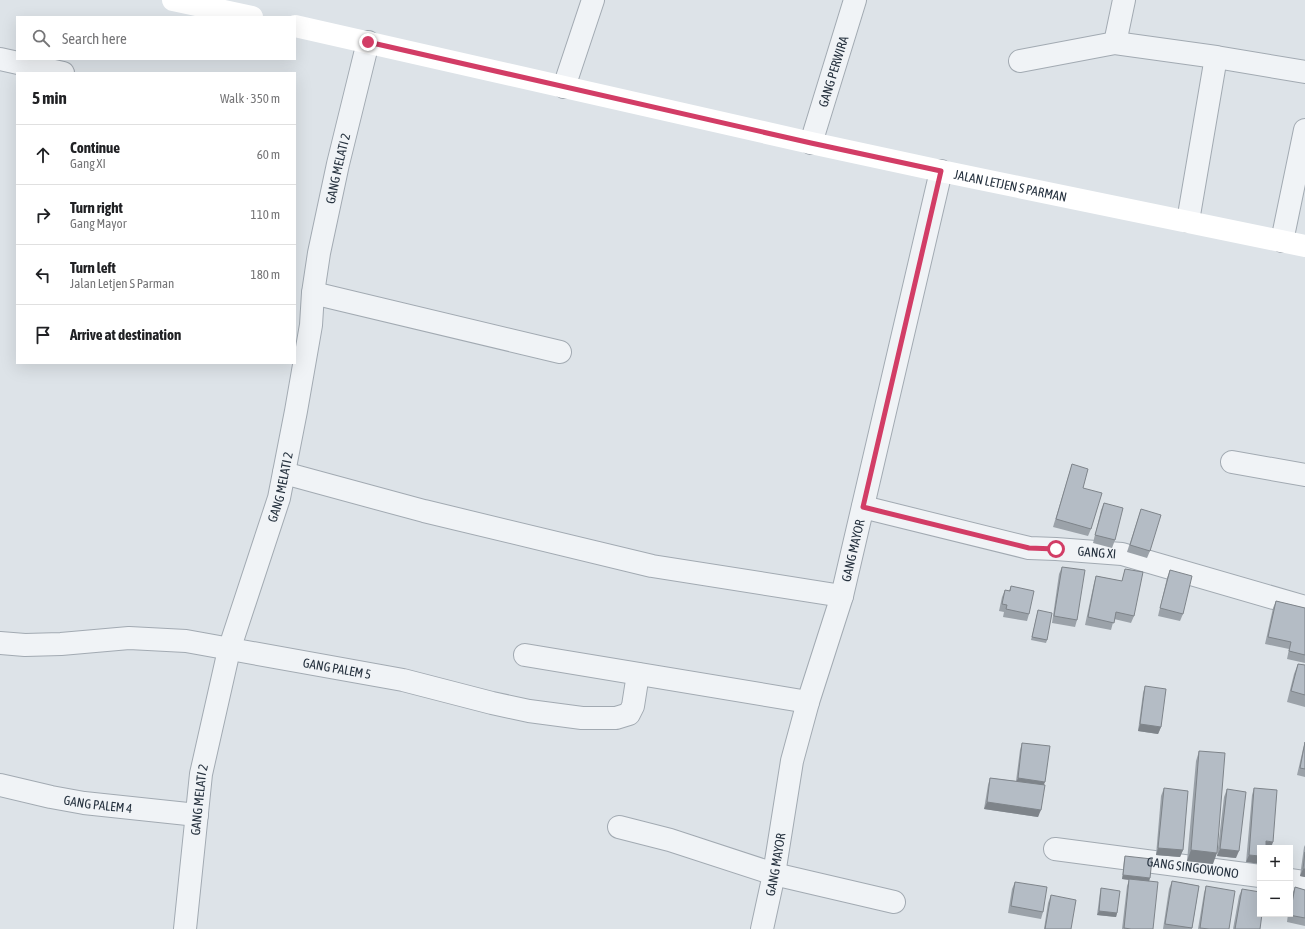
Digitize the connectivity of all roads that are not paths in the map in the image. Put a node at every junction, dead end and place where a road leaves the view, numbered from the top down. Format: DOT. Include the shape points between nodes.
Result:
graph roads {
  1 [pos="173,0"];
  2 [pos="592,0"];
  3 [pos="855,0"];
  4 [pos="1124,0"];
  5 [pos="247,16"];
  6 [pos="296,26"];
  7 [pos="368,42"];
  8 [pos="1115,43"];
  9 [pos="1216,57"];
  10 [pos="0,59"];
  11 [pos="1020,61"];
  12 [pos="58,72"];
  13 [pos="1305,72"];
  14 [pos="564,87"];
  15 [pos="1305,130"];
  16 [pos="811,143"];
  17 [pos="941,171"];
  18 [pos="1188,222"];
  19 [pos="1282,241"];
  20 [pos="1305,246"];
  21 [pos="313,293"];
  22 [pos="302,340"];
  23 [pos="560,352"];
  24 [pos="1232,462"];
  25 [pos="284,473"];
  26 [pos="1305,476"];
  27 [pos="863,507"];
  28 [pos="842,596"];
  29 [pos="1305,607"];
  30 [pos="0,643"];
  31 [pos="229,650"];
  32 [pos="525,655"];
  33 [pos="638,674"];
  34 [pos="808,702"];
  35 [pos="0,784"];
  36 [pos="197,815"];
  37 [pos="620,827"];
  38 [pos="1055,850"];
  39 [pos="774,874"];
  40 [pos="1257,876"];
  41 [pos="1293,880"];
  42 [pos="1305,882"];
  43 [pos="894,902"];
  44 [pos="185,929"];
  45 [pos="762,929"];
  1 -- 5 [label="street"];
  2 -- 14 [label="street"];
  3 -- 16 [label="street, GANG PERWIRA"];
  4 -- 8 [label="street"];
  6 -- 7 [label="street, JALAN LETJEN S PARMAN"];
  7 -- 14 [label="street, JALAN LETJEN S PARMAN"];
  7 -- 21 [label="street, GANG MELATI 2" via="338,164"];
  8 -- 9 [label="street"];
  8 -- 11 [label="street"];
  9 -- 13 [label="street"];
  9 -- 18 [label="street"];
  10 -- 12 [label="street"];
  14 -- 16 [label="street, JALAN LETJEN S PARMAN"];
  15 -- 19 [label="street"];
  16 -- 17 [label="street, JALAN LETJEN S PARMAN"];
  17 -- 18 [label="street, JALAN LETJEN S PARMAN"];
  17 -- 27 [label="street, GANG MAYOR"];
  18 -- 19 [label="street, JALAN LETJEN S PARMAN"];
  19 -- 20 [label="street, JALAN LETJEN S PARMAN"];
  21 -- 22 [label="street, GANG MELATI 2" via="311,325"];
  21 -- 23 [label="street"];
  22 -- 25 [label="street, GANG MELATI 2" via="296,411"];
  24 -- 26 [label="street"];
  25 -- 28 [label="street" via="424,511 652,566"];
  25 -- 31 [label="street, GANG MELATI 2" via="279,498"];
  27 -- 28 [label="street, GANG MAYOR"];
  27 -- 29 [label="street, GANG XI" via="1029,548 1122,554"];
  28 -- 34 [label="street, GANG MAYOR"];
  30 -- 31 [label="street, GANG PALEM 5" via="61,644 129,638 186,641"];
  31 -- 33 [label="street, GANG PALEM 5" via="403,680 529,711 582,718 616,718 629,714 633,706"];
  31 -- 36 [label="street, GANG MELATI 2" via="201,774"];
  32 -- 33 [label="street"];
  33 -- 34 [label="street"];
  34 -- 39 [label="street, GANG MAYOR" via="792,761"];
  35 -- 36 [label="street, GANG PALEM 4" via="84,803"];
  36 -- 44 [label="street, GANG MELATI 2"];
  37 -- 39 [label="street" via="670,840"];
  38 -- 40 [label="street, GANG SINGOWONO"];
  39 -- 43 [label="street"];
  39 -- 45 [label="street, GANG MAYOR"];
  41 -- 42 [label="street"];
}
